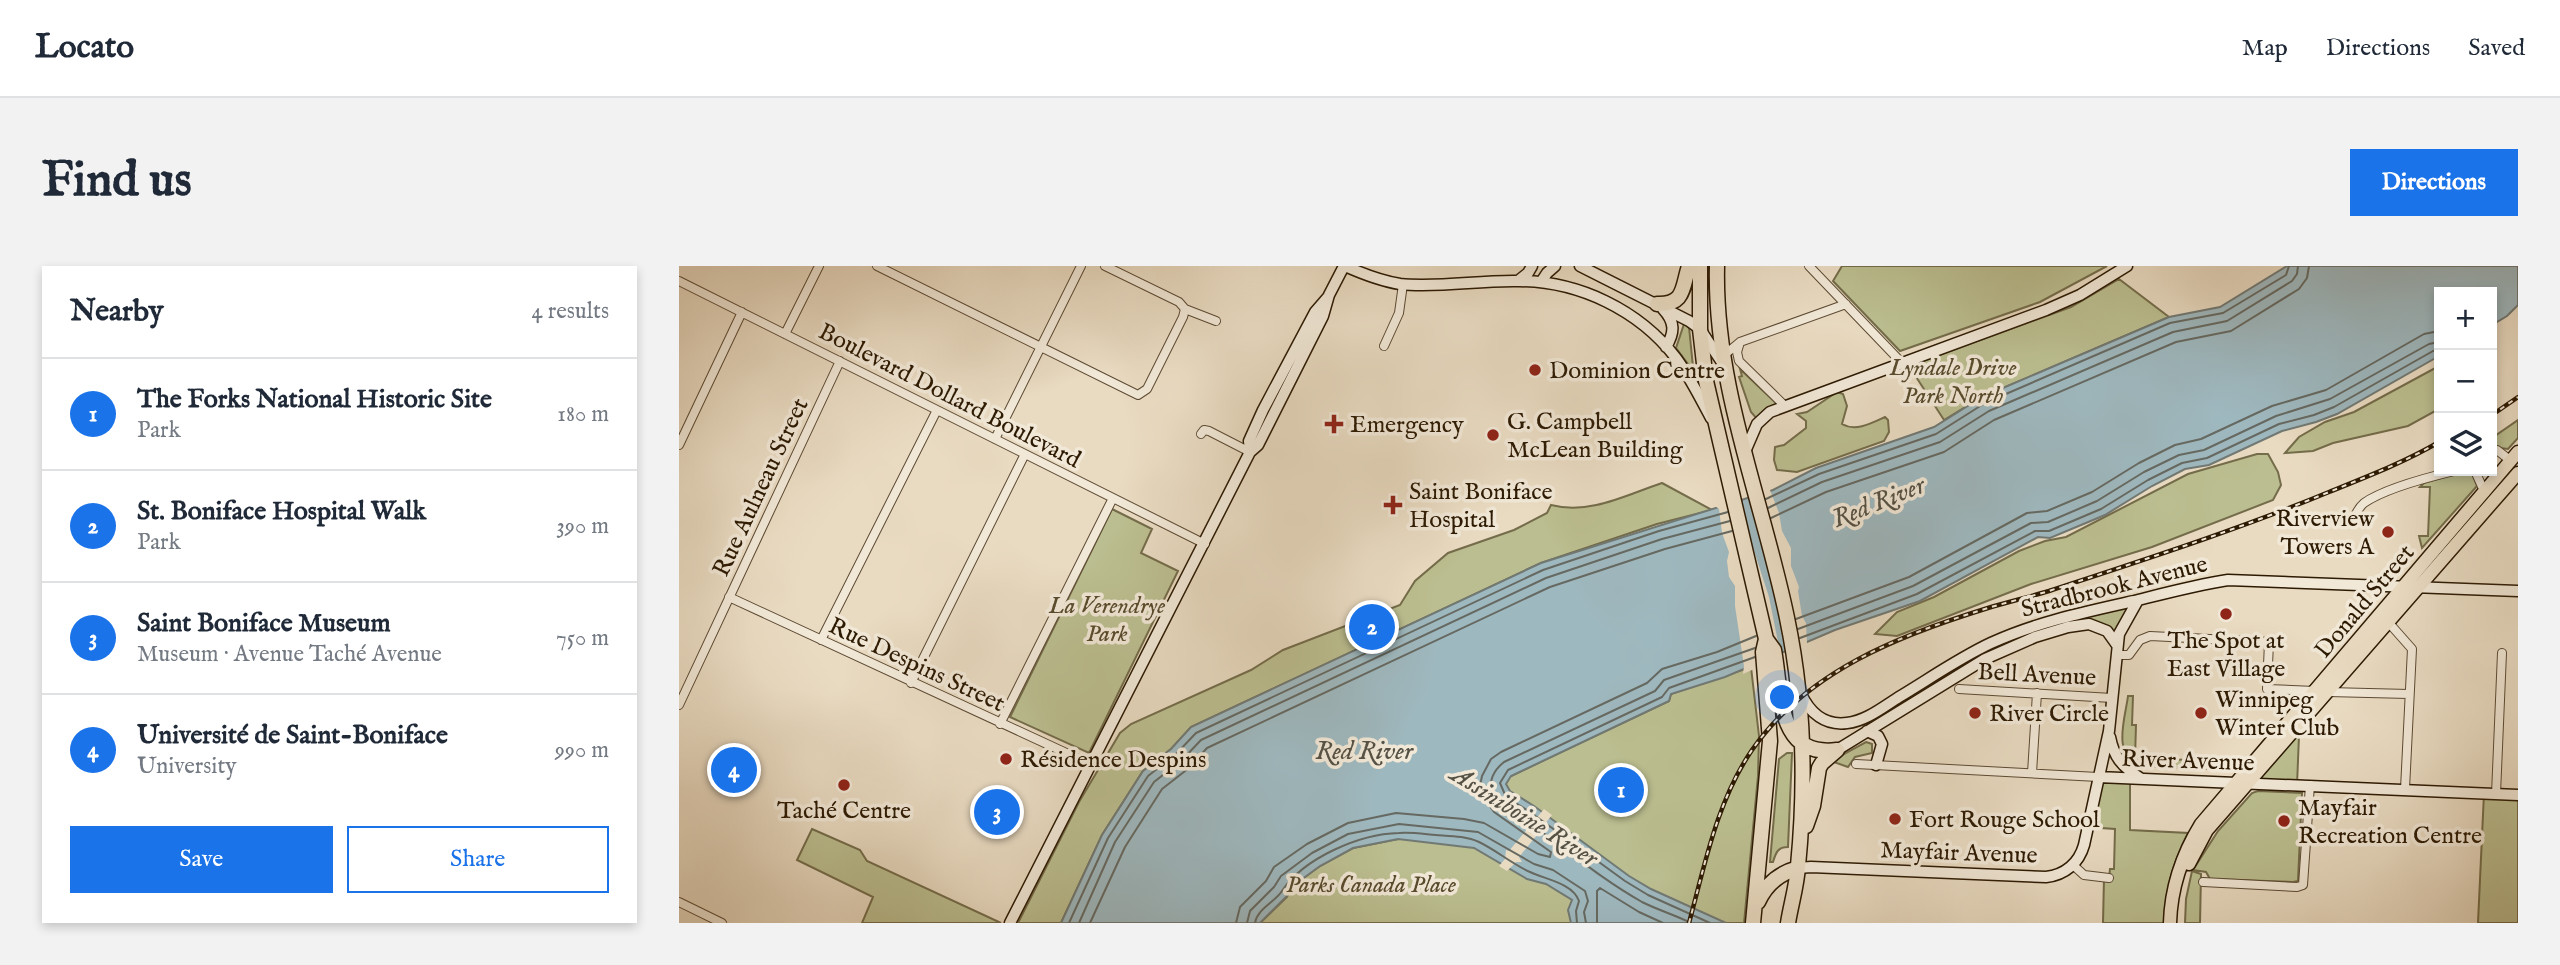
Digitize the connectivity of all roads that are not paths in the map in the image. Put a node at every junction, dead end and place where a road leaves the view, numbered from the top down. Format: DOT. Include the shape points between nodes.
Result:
graph roads {
  1 [pos="819,266"];
  2 [pos="877,266"];
  3 [pos="1081,266"];
  4 [pos="1105,266"];
  5 [pos="1344,266"];
  6 [pos="1532,266"];
  7 [pos="1555,266"];
  8 [pos="1580,266"];
  9 [pos="1689,266"];
  10 [pos="1701,266"];
  11 [pos="1809,266"];
  12 [pos="2127,266"];
  13 [pos="1716,272"];
  14 [pos="679,281"];
  15 [pos="1518,281"];
  16 [pos="1541,282"];
  17 [pos="1402,284"];
  18 [pos="1657,304"];
  19 [pos="1846,304"];
  20 [pos="1185,309"];
  21 [pos="742,312"];
  22 [pos="1216,321"];
  23 [pos="1700,329"];
  24 [pos="785,334"];
  25 [pos="1740,342"];
  26 [pos="1384,346"];
  27 [pos="1666,347"];
  28 [pos="1041,348"];
  29 [pos="1723,360"];
  30 [pos="840,361"];
  31 [pos="1902,363"];
  32 [pos="1784,405"];
  33 [pos="937,410"];
  34 [pos="1715,426"];
  35 [pos="1201,434"];
  36 [pos="995,439"];
  37 [pos="679,445"];
  38 [pos="2497,450"];
  39 [pos="1249,452"];
  40 [pos="1744,453"];
  41 [pos="1025,454"];
  42 [pos="2514,467"];
  43 [pos="2434,476"];
  44 [pos="2477,476"];
  45 [pos="2485,492"];
  46 [pos="1114,498"];
  47 [pos="2353,522"];
  48 [pos="1205,544"];
  49 [pos="2405,587"];
  50 [pos="2419,588"];
  51 [pos="2518,591"];
  52 [pos="729,597"];
  53 [pos="2138,600"];
  54 [pos="2389,623"];
  55 [pos="821,640"];
  56 [pos="2116,650"];
  57 [pos="2502,653"];
  58 [pos="1773,680"];
  59 [pos="911,683"];
  60 [pos="1959,689"];
  61 [pos="2322,691"];
  62 [pos="1799,692"];
  63 [pos="682,693"];
  64 [pos="2036,693"];
  65 [pos="2409,694"];
  66 [pos="2112,698"];
  67 [pos="679,705"];
  68 [pos="1000,724"];
  69 [pos="1867,731"];
  70 [pos="2109,731"];
  71 [pos="1801,743"];
  72 [pos="1837,750"];
  73 [pos="1090,764"];
  74 [pos="1856,764"];
  75 [pos="1876,765"];
  76 [pos="2032,773"];
  77 [pos="2098,777"];
  78 [pos="2141,779"];
  79 [pos="2241,783"];
  80 [pos="2310,785"];
  81 [pos="2405,789"];
  82 [pos="2496,794"];
  83 [pos="2518,795"];
  84 [pos="1800,841"];
  85 [pos="2185,862"];
  86 [pos="2073,865"];
  87 [pos="1798,868"];
  88 [pos="2109,878"];
  89 [pos="2203,882"];
  90 [pos="679,902"];
  91 [pos="1754,916"];
  92 [pos="1789,919"];
  93 [pos="722,923"];
  94 [pos="1010,923"];
  95 [pos="2170,923"];
  96 [pos="2179,923"];
  1 -- 24 [label="street"];
  2 -- 28 [label="street"];
  3 -- 28 [label="street"];
  4 -- 20 [label="street"];
  5 -- 17 [label="main road"];
  5 -- 39 [label="main road" via="1315,312 1258,446"];
  6 -- 15 [label="main road"];
  7 -- 16 [label="main road"];
  8 -- 18 [label="main road"];
  9 -- 18 [label="highway" via="1678,299"];
  10 -- 13 [label="highway"];
  10 -- 23 [label="highway"];
  11 -- 19 [label="street"];
  12 -- 31 [label="main road" via="2046,310"];
  13 -- 29 [label="highway"];
  14 -- 21 [label="street, Boulevard Dollard Boulevard"];
  15 -- 16 [label="main road"];
  15 -- 17 [label="main road"];
  16 -- 27 [label="main road" via="1611,304"];
  17 -- 26 [label="street" via="1399,313"];
  18 -- 23 [label="main road"];
  18 -- 27 [label="main road" via="1673,325"];
  19 -- 25 [label="street"];
  19 -- 31 [label="street"];
  20 -- 22 [label="street"];
  20 -- 28 [label="street" via="1141,395"];
  21 -- 24 [label="street, Boulevard Dollard Boulevard"];
  21 -- 37 [label="street"];
  23 -- 29 [label="main road"];
  23 -- 34 [label="highway"];
  24 -- 30 [label="street, Boulevard Dollard Boulevard"];
  25 -- 29 [label="street"];
  25 -- 32 [label="street" via="1737,354 1741,363"];
  27 -- 34 [label="main road"];
  28 -- 36 [label="street"];
  29 -- 40 [label="highway"];
  30 -- 33 [label="street, Boulevard Dollard Boulevard"];
  30 -- 52 [label="street, Rue Aulneau Street"];
  31 -- 32 [label="main road"];
  32 -- 40 [label="main road" via="1758,421"];
  33 -- 36 [label="street, Boulevard Dollard Boulevard"];
  33 -- 55 [label="street"];
  34 -- 58 [label="highway" via="1766,639 1763,652"];
  35 -- 39 [label="street" via="1209,431"];
  36 -- 41 [label="street, Boulevard Dollard Boulevard"];
  38 -- 42 [label="street"];
  39 -- 48 [label="main road"];
  40 -- 62 [label="highway" via="1776,568"];
  41 -- 46 [label="street, Boulevard Dollard Boulevard"];
  41 -- 59 [label="street"];
  42 -- 45 [label="main road, Donald Street"];
  42 -- 50 [label="main road, Donald Street"];
  43 -- 47 [label="street" via="2364,504"];
  44 -- 45 [label="street"];
  45 -- 49 [label="main road, Donald Street"];
  46 -- 48 [label="street, Boulevard Dollard Boulevard"];
  46 -- 68 [label="street"];
  48 -- 73 [label="main road"];
  49 -- 50 [label="main road, Stradbrook Avenue"];
  49 -- 53 [label="main road, Stradbrook Avenue" via="2228,580"];
  49 -- 61 [label="main road, Donald Street"];
  50 -- 51 [label="main road, Stradbrook Avenue"];
  50 -- 54 [label="main road, Donald Street"];
  52 -- 55 [label="street, Rue Despins Street"];
  52 -- 63 [label="street, Rue Aulneau Street"];
  53 -- 56 [label="main road" via="2122,625"];
  53 -- 62 [label="main road, Stradbrook Avenue" via="2051,620 2011,635 1853,722 1823,719 1808,708"];
  54 -- 61 [label="main road, Donald Street"];
  54 -- 65 [label="street" via="2412,649"];
  55 -- 59 [label="street, Rue Despins Street"];
  56 -- 61 [label="street, Bell Avenue" via="2129,655 2140,640 2150,636 2269,642 2267,689"];
  56 -- 66 [label="main road"];
  56 -- 69 [label="main road, Stradbrook Avenue" via="2106,631 2093,624 2051,632 1985,659"];
  57 -- 82 [label="street"];
  58 -- 71 [label="highway" via="1787,726"];
  58 -- 91 [label="highway"];
  59 -- 68 [label="street, Rue Despins Street"];
  60 -- 64 [label="street, Bell Avenue"];
  61 -- 65 [label="street"];
  61 -- 79 [label="main road, Donald Street"];
  62 -- 71 [label="highway"];
  63 -- 67 [label="street, Rue Aulneau Street"];
  64 -- 66 [label="street, Bell Avenue"];
  64 -- 76 [label="street"];
  65 -- 81 [label="street"];
  66 -- 70 [label="main road"];
  68 -- 73 [label="street, Rue Despins Street"];
  69 -- 72 [label="main road, Stradbrook Avenue"];
  69 -- 75 [label="main road" via="1882,744"];
  70 -- 77 [label="main road"];
  70 -- 78 [label="main road" via="2119,762"];
  71 -- 72 [label="highway" via="1817,750"];
  71 -- 84 [label="highway"];
  72 -- 84 [label="highway" via="1819,768 1814,806"];
  73 -- 94 [label="main road"];
  74 -- 75 [label="street, River Avenue"];
  75 -- 76 [label="street, River Avenue"];
  76 -- 77 [label="street, River Avenue"];
  77 -- 78 [label="main road, River Avenue"];
  77 -- 86 [label="main road" via="2084,845"];
  78 -- 79 [label="main road, River Avenue"];
  79 -- 80 [label="main road, River Avenue"];
  79 -- 85 [label="main road, Donald Street"];
  80 -- 81 [label="main road, River Avenue"];
  80 -- 89 [label="street" via="2303,885"];
  81 -- 82 [label="main road, River Avenue"];
  82 -- 83 [label="main road, River Avenue"];
  84 -- 87 [label="highway"];
  85 -- 95 [label="main road, Donald Street" via="2172,895"];
  85 -- 96 [label="main road, Donald Street"];
  86 -- 87 [label="main road, Mayfair Avenue" via="2046,877"];
  86 -- 88 [label="street, Mayfair Avenue" via="2084,875"];
  87 -- 91 [label="highway" via="1774,879 1759,898"];
  87 -- 92 [label="highway"];
  90 -- 93 [label="street"];
}
